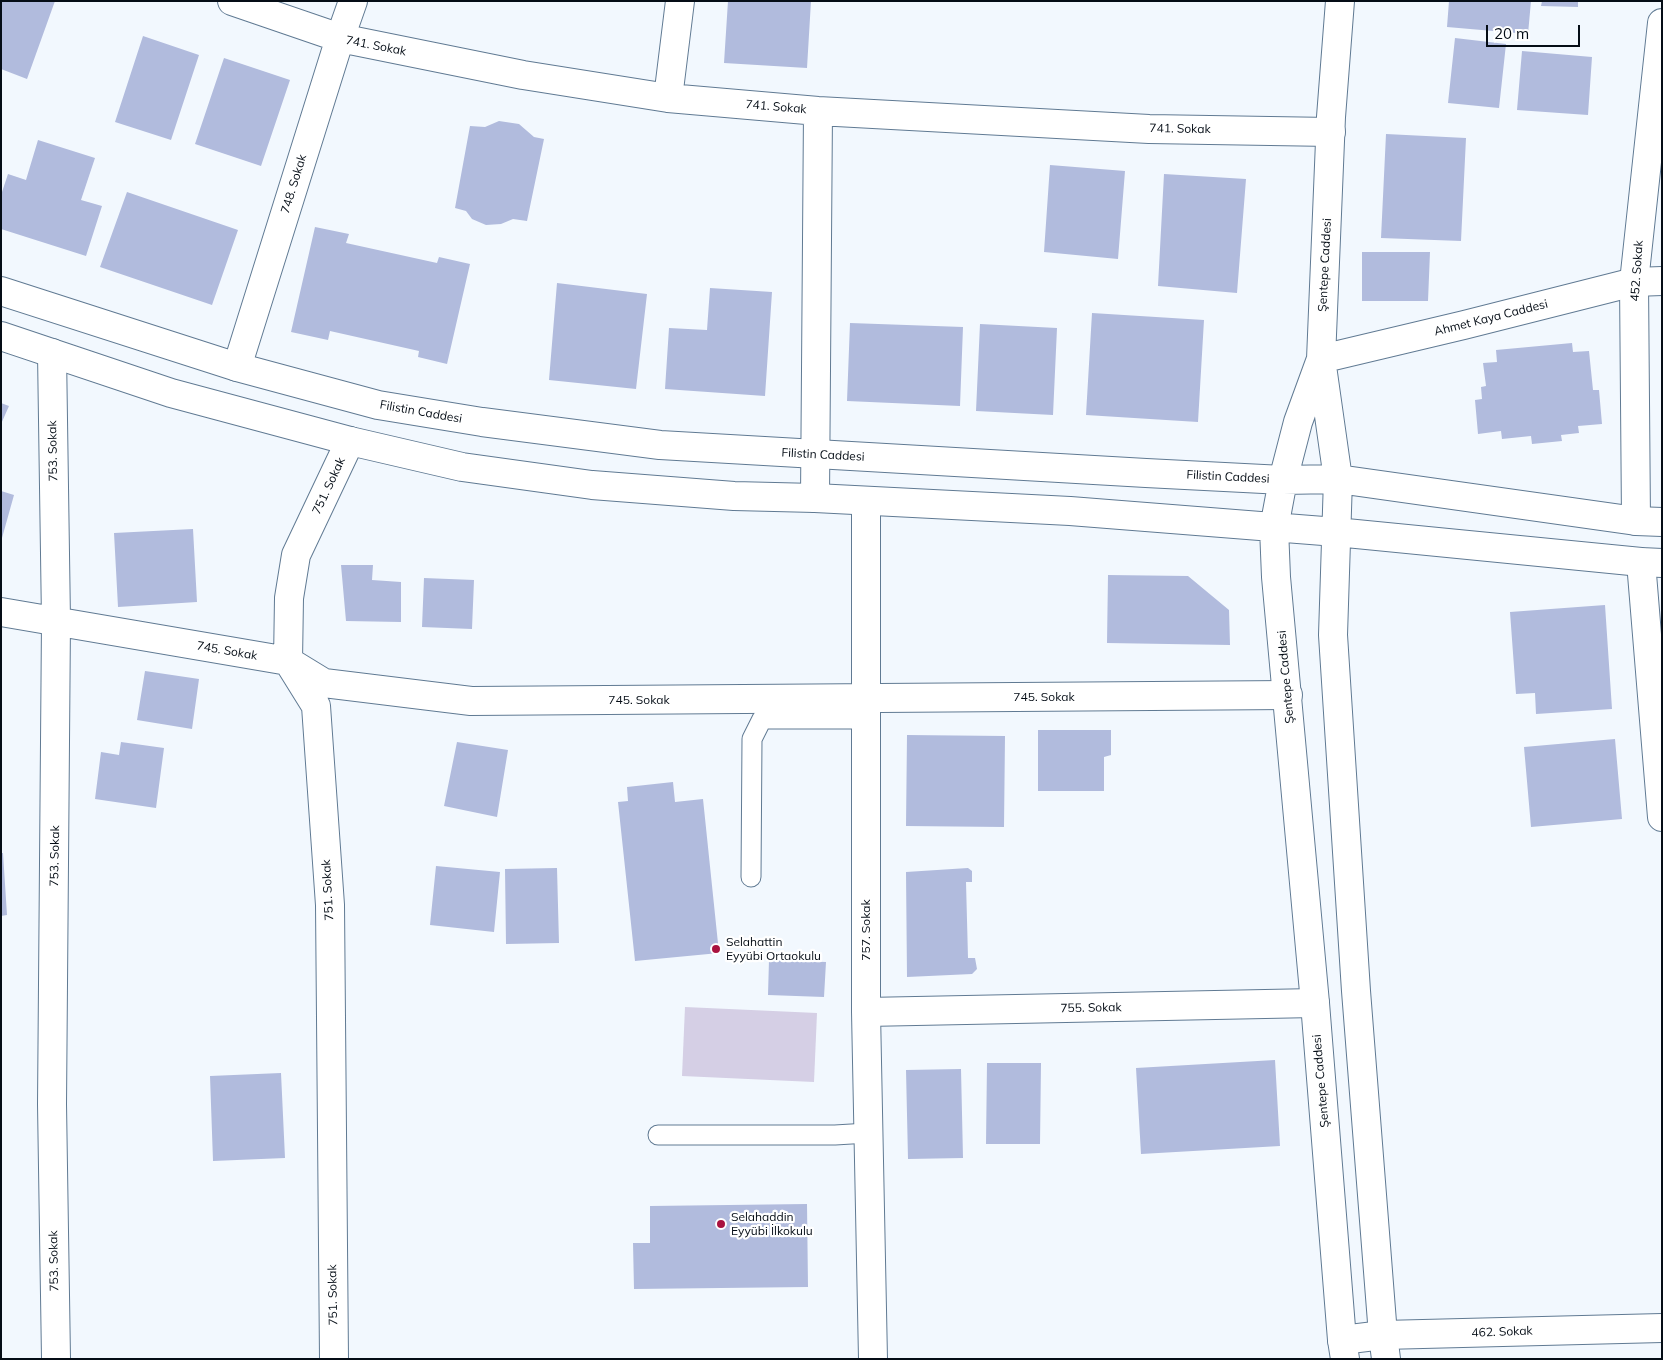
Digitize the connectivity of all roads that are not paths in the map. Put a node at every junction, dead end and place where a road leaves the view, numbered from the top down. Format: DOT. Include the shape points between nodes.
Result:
graph roads {
  1 [pos="232,1"];
  2 [pos="353,1"];
  3 [pos="680,1"];
  4 [pos="1340,1"];
  5 [pos="1662,23"];
  6 [pos="340,38"];
  7 [pos="668,98"];
  8 [pos="818,110"];
  9 [pos="1331,132"];
  10 [pos="1662,281"];
  11 [pos="1634,282"];
  12 [pos="1,291"];
  13 [pos="1,336"];
  14 [pos="52,353"];
  15 [pos="1321,359"];
  16 [pos="237,367"];
  17 [pos="350,441"];
  18 [pos="816,455"];
  19 [pos="1338,479"];
  20 [pos="1283,480"];
  21 [pos="815,498"];
  22 [pos="866,500"];
  23 [pos="1649,522"];
  24 [pos="1274,528"];
  25 [pos="1336,532"];
  26 [pos="1651,563"];
  27 [pos="1,612"];
  28 [pos="56,621"];
  29 [pos="288,661"];
  30 [pos="1288,696"];
  31 [pos="865,708"];
  32 [pos="1662,817"];
  33 [pos="751,877"];
  34 [pos="1315,1003"];
  35 [pos="866,1012"];
  36 [pos="868,1133"];
  37 [pos="658,1135"];
  38 [pos="1662,1328"];
  39 [pos="1384,1347"];
  40 [pos="1344,1349"];
  41 [pos="56,1359"];
  42 [pos="334,1359"];
  43 [pos="873,1359"];
  1 -- 6 [label="street, 741. Sokak"];
  2 -- 6 [label="street, 748. Sokak"];
  3 -- 7 [label="street"];
  4 -- 9 [label="street, Şentepe Caddesi"];
  5 -- 11 [label="street, 452. Sokak"];
  6 -- 7 [label="street, 741. Sokak" via="523,75"];
  6 -- 16 [label="street, 748. Sokak"];
  7 -- 8 [label="street, 741. Sokak"];
  8 -- 9 [label="street, 741. Sokak" via="1149,129"];
  8 -- 18 [label="street"];
  9 -- 15 [label="street, Şentepe Caddesi"];
  10 -- 11 [label="street, Ahmet Kaya Caddesi"];
  11 -- 15 [label="street, Ahmet Kaya Caddesi"];
  11 -- 23 [label="street, 452. Sokak"];
  12 -- 16 [label="street, Filistin Caddesi"];
  13 -- 14 [label="street"];
  14 -- 17 [label="street" via="171,392"];
  14 -- 28 [label="street, 753. Sokak"];
  15 -- 19 [label="street"];
  15 -- 20 [label="street, Şentepe Caddesi" via="1298,422"];
  16 -- 18 [label="street, Filistin Caddesi" via="378,405 482,422 660,445"];
  17 -- 21 [label="street" via="462,467 592,485 734,496"];
  17 -- 29 [label="street, 751. Sokak" via="296,555 289,598"];
  18 -- 20 [label="street, Filistin Caddesi"];
  18 -- 21 [label="street"];
  19 -- 20 [label="street, Filistin Caddesi"];
  19 -- 23 [label="street, Filistin Caddesi"];
  19 -- 25 [label="street"];
  20 -- 24 [label="street, Şentepe Caddesi"];
  21 -- 22 [label="street"];
  22 -- 24 [label="street" via="1070,511"];
  22 -- 31 [label="street, 757. Sokak"];
  24 -- 25 [label="street"];
  24 -- 30 [label="street, Şentepe Caddesi"];
  25 -- 26 [label="street"];
  25 -- 39 [label="street" via="1333,635"];
  26 -- 32 [label="street"];
  27 -- 28 [label="street, 745. Sokak"];
  28 -- 29 [label="street, 745. Sokak"];
  28 -- 41 [label="street, 753. Sokak" via="52,1104"];
  29 -- 31 [label="street, 745. Sokak" via="324,683 471,701"];
  29 -- 42 [label="street, 751. Sokak" via="316,706 330,905"];
  30 -- 31 [label="street, 745. Sokak"];
  30 -- 34 [label="street, Şentepe Caddesi"];
  31 -- 33 [label="lane" via="762,719 752,739"];
  31 -- 35 [label="street, 757. Sokak"];
  34 -- 35 [label="street, 755. Sokak"];
  34 -- 40 [label="street, Şentepe Caddesi"];
  35 -- 36 [label="street, 757. Sokak"];
  36 -- 37 [label="lane"];
  36 -- 43 [label="street, 757. Sokak"];
  38 -- 39 [label="street, 462. Sokak"];
  39 -- 40 [label="street, 462. Sokak"];
}
